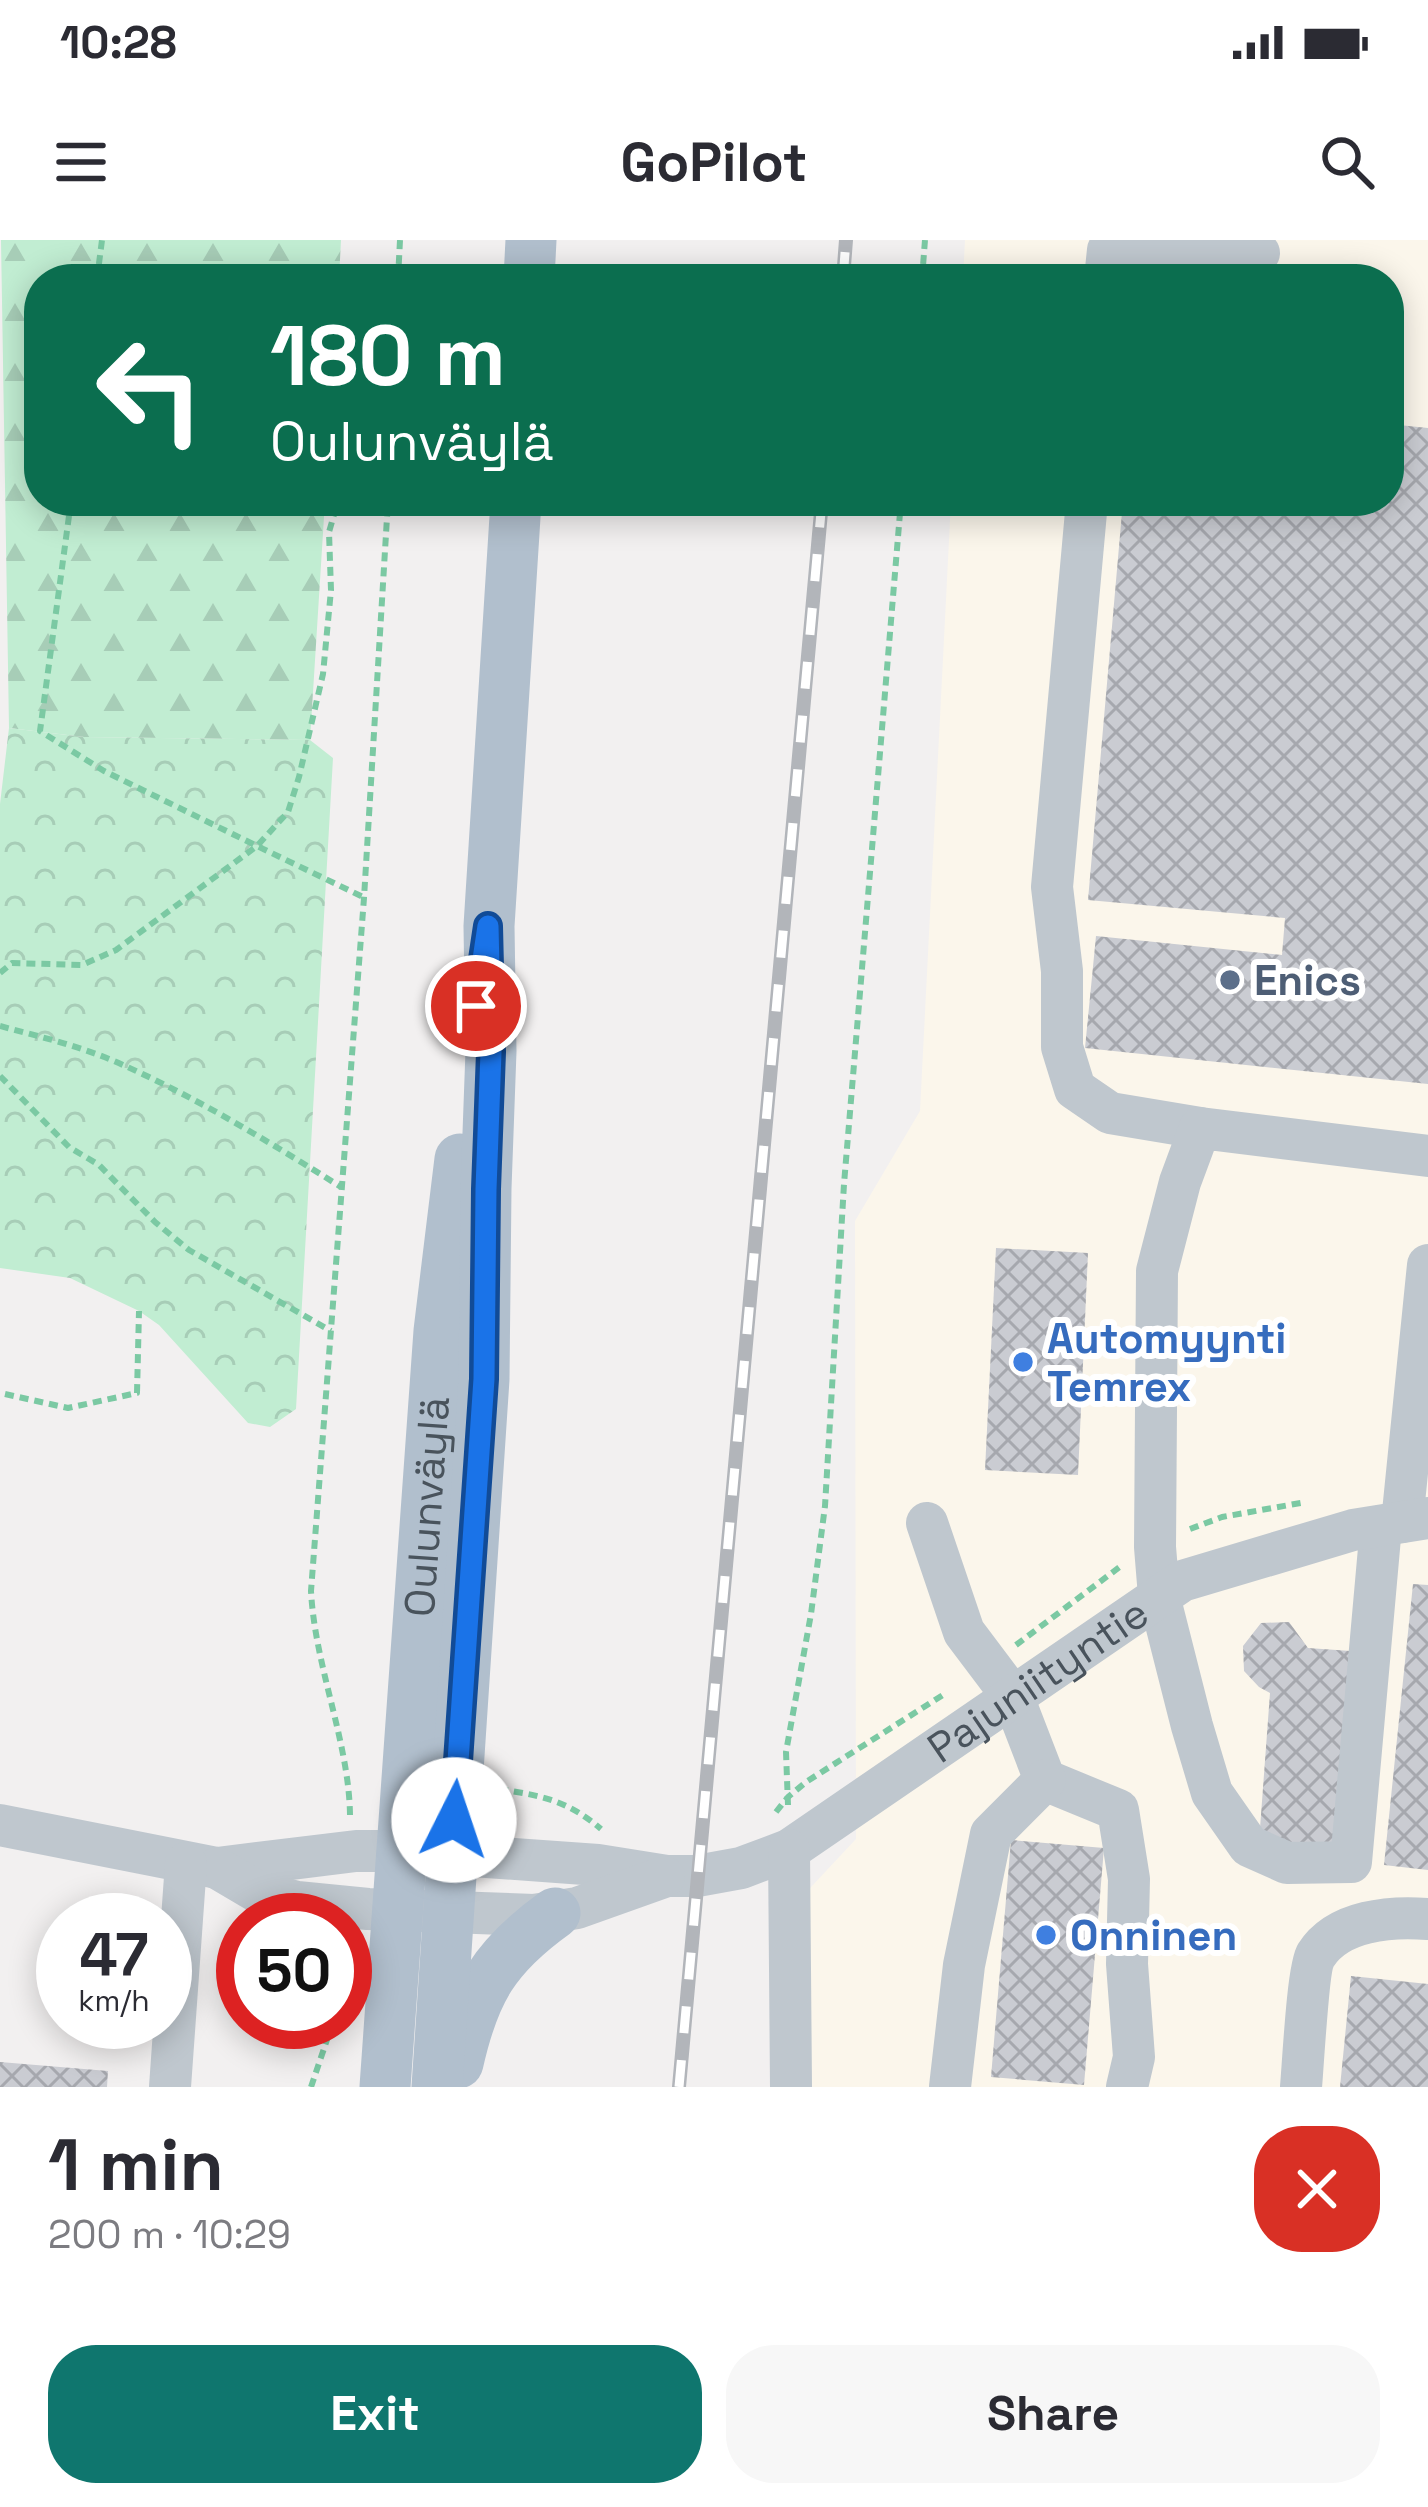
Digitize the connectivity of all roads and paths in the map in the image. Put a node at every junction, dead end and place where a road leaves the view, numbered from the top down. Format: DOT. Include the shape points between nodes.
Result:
graph roads {
  1 [pos="1259,253"];
  2 [pos="1107,264"];
  3 [pos="69,516"];
  4 [pos="334,516"];
  5 [pos="387,516"];
  6 [pos="515,516"];
  7 [pos="900,516"];
  8 [pos="1086,516"];
  9 [pos="257,846"];
  10 [pos="364,898"];
  11 [pos="488,926"];
  12 [pos="0,973"];
  13 [pos="0,1025"];
  14 [pos="0,1076"];
  15 [pos="1200,1128"];
  16 [pos="1428,1156"];
  17 [pos="341,1187"];
  18 [pos="1428,1265"];
  19 [pos="139,1311"];
  20 [pos="331,1331"];
  21 [pos="5,1394"];
  22 [pos="927,1522"];
  23 [pos="1404,1522"];
  24 [pos="1160,1596"];
  25 [pos="1013,1696"];
  26 [pos="1045,1780"];
  27 [pos="346,1782"];
  28 [pos="406,1782"];
  29 [pos="457,1784"];
  30 [pos="0,1825"];
  31 [pos="613,1842"];
  32 [pos="789,1850"];
  33 [pos="401,1851"];
  34 [pos="348,1852"];
  35 [pos="452,1855"];
  36 [pos="201,1866"];
  37 [pos="667,1876"];
  38 [pos="398,1910"];
  39 [pos="448,1912"];
  40 [pos="555,1913"];
  41 [pos="1428,1919"];
  42 [pos="323,2049"];
  43 [pos="170,2087"];
  44 [pos="310,2087"];
  45 [pos="385,2087"];
  46 [pos="436,2087"];
  47 [pos="453,2087"];
  48 [pos="791,2087"];
  49 [pos="950,2087"];
  50 [pos="1127,2087"];
  51 [pos="1300,2087"];
  1 -- 2 [label="street" via="1108,250"];
  3 -- 9 [label="path" via="40,731"];
  4 -- 9 [label="path" via="323,674 288,812"];
  5 -- 10 [label="path"];
  6 -- 11 [label="main road, Oulunväylä"];
  7 -- 32 [label="path" via="825,1506 785,1752"];
  8 -- 15 [label="street" via="1052,886 1062,1047 1075,1089 1110,1113"];
  9 -- 10 [label="path"];
  9 -- 12 [label="path" via="116,950 82,965 12,963"];
  10 -- 17 [label="path"];
  11 -- 28 [label="main road, Oulunväylä" via="439,1331"];
  11 -- 29 [label="main road, Oulunväylä" via="484,1379"];
  13 -- 17 [label="path" via="120,1063"];
  14 -- 20 [label="path" via="189,1250"];
  15 -- 16 [label="street"];
  15 -- 24 [label="street" via="1157,1271"];
  17 -- 20 [label="path"];
  18 -- 23 [label="street"];
  19 -- 21 [label="path" via="137,1393 68,1408"];
  20 -- 27 [label="path" via="311,1591"];
  22 -- 25 [label="street" via="964,1632"];
  23 -- 24 [label="street, Pajuniityntie" via="1183,1581"];
  23 -- 24 [label="street" via="1351,1862 1286,1863 1249,1846 1212,1792"];
  24 -- 25 [label="street, Pajuniityntie"];
  25 -- 26 [label="street"];
  25 -- 32 [label="street, Pajuniityntie"];
  26 -- 49 [label="street" via="991,1834"];
  26 -- 50 [label="street" via="1118,1810 1129,1879 1134,2057"];
  27 -- 28 [label="path"];
  27 -- 34 [label="path"];
  28 -- 33 [label="main road, Oulunväylä"];
  29 -- 31 [label="path" via="545,1796 574,1807"];
  29 -- 35 [label="main road, Oulunväylä"];
  30 -- 36 [label="street"];
  32 -- 37 [label="street, Pajuniityntie" via="741,1868"];
  32 -- 48 [label="street"];
  33 -- 34 [label="street, Pajuniityntie"];
  33 -- 35 [label="street, Pajuniityntie"];
  33 -- 38 [label="main road, Oulunväylä"];
  34 -- 36 [label="street, Pajuniityntie"];
  35 -- 37 [label="street, Pajuniityntie"];
  35 -- 39 [label="main road, Oulunväylä"];
  36 -- 38 [label="street, Pajuniityntie" via="297,1902"];
  36 -- 43 [label="street"];
  37 -- 40 [label="street, Pajuniityntie"];
  38 -- 39 [label="street, Pajuniityntie"];
  38 -- 45 [label="main road, Oulunväylä"];
  39 -- 40 [label="street, Pajuniityntie"];
  39 -- 46 [label="main road, Oulunväylä"];
  40 -- 47 [label="main road" via="494,1969 471,2013"];
  41 -- 51 [label="street" via="1342,1930 1314,1957"];
  42 -- 44 [label="path"];
}
